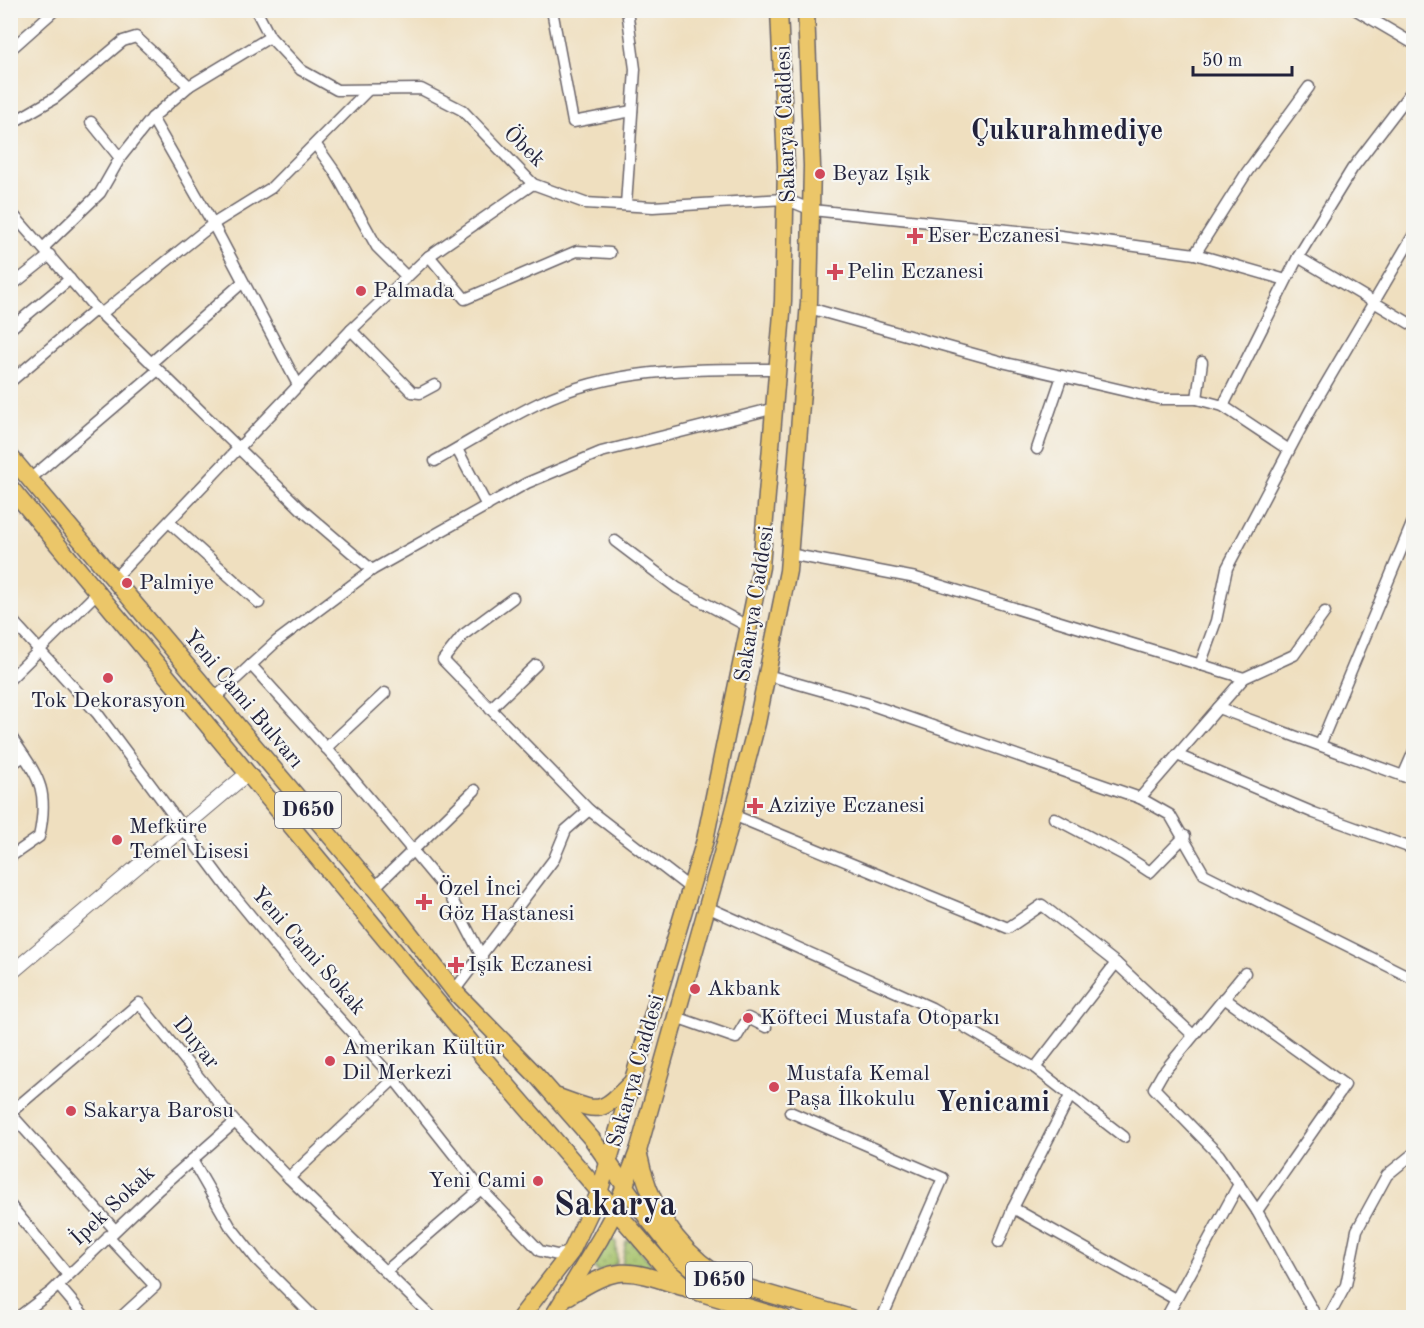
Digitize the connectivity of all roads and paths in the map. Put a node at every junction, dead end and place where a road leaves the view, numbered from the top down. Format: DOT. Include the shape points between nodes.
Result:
graph roads {
  1 [pos="55,10"];
  2 [pos="256,10"];
  3 [pos="552,10"];
  4 [pos="627,10"];
  5 [pos="779,10"];
  6 [pos="806,10"];
  7 [pos="1356,10"];
  8 [pos="270,37"];
  9 [pos="1413,44"];
  10 [pos="10,50"];
  11 [pos="189,86"];
  12 [pos="1310,87"];
  13 [pos="1413,88"];
  14 [pos="368,90"];
  15 [pos="632,111"];
  16 [pos="152,118"];
  17 [pos="91,122"];
  18 [pos="10,124"];
  19 [pos="316,145"];
  20 [pos="120,158"];
  21 [pos="533,184"];
  22 [pos="785,199"];
  23 [pos="626,205"];
  24 [pos="812,210"];
  25 [pos="10,211"];
  26 [pos="213,224"];
  27 [pos="1413,234"];
  28 [pos="46,251"];
  29 [pos="610,253"];
  30 [pos="1195,254"];
  31 [pos="429,256"];
  32 [pos="1298,258"];
  33 [pos="407,277"];
  34 [pos="70,279"];
  35 [pos="1286,280"];
  36 [pos="243,282"];
  37 [pos="10,287"];
  38 [pos="1373,303"];
  39 [pos="809,308"];
  40 [pos="98,312"];
  41 [pos="1413,326"];
  42 [pos="10,329"];
  43 [pos="351,330"];
  44 [pos="1202,362"];
  45 [pos="155,366"];
  46 [pos="778,369"];
  47 [pos="1062,376"];
  48 [pos="10,382"];
  49 [pos="298,385"];
  50 [pos="435,385"];
  51 [pos="1197,399"];
  52 [pos="1223,406"];
  53 [pos="775,408"];
  54 [pos="238,446"];
  55 [pos="457,449"];
  56 [pos="1036,449"];
  57 [pos="1289,450"];
  58 [pos="10,456"];
  59 [pos="435,461"];
  60 [pos="30,479"];
  61 [pos="10,487"];
  62 [pos="487,506"];
  63 [pos="1413,519"];
  64 [pos="170,522"];
  65 [pos="615,541"];
  66 [pos="789,554"];
  67 [pos="372,570"];
  68 [pos="113,580"];
  69 [pos="98,592"];
  70 [pos="513,598"];
  71 [pos="259,603"];
  72 [pos="1325,612"];
  73 [pos="10,618"];
  74 [pos="749,627"];
  75 [pos="39,651"];
  76 [pos="251,665"];
  77 [pos="536,665"];
  78 [pos="1200,665"];
  79 [pos="767,675"];
  80 [pos="1244,678"];
  81 [pos="10,679"];
  82 [pos="385,693"];
  83 [pos="214,699"];
  84 [pos="1218,708"];
  85 [pos="490,709"];
  86 [pos="10,735"];
  87 [pos="1320,746"];
  88 [pos="326,748"];
  89 [pos="1413,751"];
  90 [pos="1177,755"];
  91 [pos="24,756"];
  92 [pos="10,765"];
  93 [pos="248,773"];
  94 [pos="1408,778"];
  95 [pos="475,790"];
  96 [pos="1140,798"];
  97 [pos="589,810"];
  98 [pos="734,815"];
  99 [pos="1054,818"];
  100 [pos="181,828"];
  101 [pos="1185,836"];
  102 [pos="1413,849"];
  103 [pos="413,851"];
  104 [pos="10,857"];
  105 [pos="375,888"];
  106 [pos="690,888"];
  107 [pos="707,907"];
  108 [pos="482,957"];
  109 [pos="1116,963"];
  110 [pos="1245,973"];
  111 [pos="10,974"];
  112 [pos="1413,979"];
  113 [pos="454,991"];
  114 [pos="1224,998"];
  115 [pos="676,1017"];
  116 [pos="766,1027"];
  117 [pos="1193,1035"];
  118 [pos="1035,1068"];
  119 [pos="394,1078"];
  120 [pos="634,1081"];
  121 [pos="555,1095"];
  122 [pos="1071,1096"];
  123 [pos="790,1112"];
  124 [pos="10,1113"];
  125 [pos="235,1122"];
  126 [pos="1124,1137"];
  127 [pos="638,1150"];
  128 [pos="1413,1153"];
  129 [pos="192,1160"];
  130 [pos="608,1161"];
  131 [pos="582,1170"];
  132 [pos="289,1178"];
  133 [pos="1239,1184"];
  134 [pos="625,1186"];
  135 [pos="481,1189"];
  136 [pos="599,1193"];
  137 [pos="10,1205"];
  138 [pos="1013,1208"];
  139 [pos="615,1211"];
  140 [pos="1257,1211"];
  141 [pos="589,1214"];
  142 [pos="112,1233"];
  143 [pos="999,1242"];
  144 [pos="571,1252"];
  145 [pos="386,1271"];
  146 [pos="68,1275"];
  147 [pos="730,1284"];
  148 [pos="58,1285"];
  149 [pos="688,1289"];
  150 [pos="566,1298"];
  151 [pos="1175,1299"];
  152 [pos="14,1316"];
  153 [pos="87,1317"];
  154 [pos="120,1317"];
  155 [pos="315,1317"];
  156 [pos="433,1317"];
  157 [pos="520,1317"];
  158 [pos="552,1317"];
  159 [pos="784,1317"];
  160 [pos="851,1317"];
  161 [pos="882,1317"];
  162 [pos="1166,1317"];
  163 [pos="1317,1317"];
  164 [pos="1328,1317"];
  1 -- 10 [label="street"];
  2 -- 8 [label="street, Öbek"];
  3 -- 15 [label="street" via="573,122"];
  4 -- 15 [label="street" via="635,69"];
  5 -- 22 [label="main road, Sakarya Caddesi"];
  6 -- 24 [label="main road, Sakarya Caddesi"];
  7 -- 9 [label="street"];
  8 -- 11 [label="street"];
  8 -- 14 [label="street, Öbek" via="301,70 337,90"];
  11 -- 16 [label="street"];
  11 -- 18 [label="street" via="136,36 123,41 55,98"];
  12 -- 30 [label="street" via="1247,172"];
  13 -- 32 [label="street" via="1352,169"];
  14 -- 19 [label="street"];
  14 -- 21 [label="street, Öbek" via="421,89 462,110"];
  15 -- 23 [label="street"];
  16 -- 20 [label="street"];
  16 -- 26 [label="street"];
  17 -- 20 [label="street"];
  19 -- 26 [label="street" via="271,188"];
  19 -- 33 [label="street" via="377,247"];
  20 -- 28 [label="street" via="100,193"];
  21 -- 23 [label="street, Öbek" via="585,202"];
  21 -- 31 [label="street"];
  22 -- 23 [label="street, Öbek" via="653,207"];
  22 -- 24 [label="street, Öbek"];
  22 -- 46 [label="main road, Sakarya Caddesi"];
  24 -- 30 [label="street, Öbek"];
  24 -- 39 [label="main road, Sakarya Caddesi"];
  25 -- 28 [label="street"];
  26 -- 36 [label="street"];
  26 -- 40 [label="street"];
  27 -- 38 [label="street"];
  28 -- 34 [label="street"];
  28 -- 37 [label="street"];
  29 -- 31 [label="street" via="578,251 465,299"];
  30 -- 35 [label="street, Öbek"];
  31 -- 33 [label="street"];
  32 -- 35 [label="street"];
  32 -- 38 [label="street"];
  33 -- 43 [label="street"];
  34 -- 40 [label="street"];
  34 -- 42 [label="street"];
  35 -- 52 [label="street"];
  36 -- 45 [label="street"];
  36 -- 49 [label="street"];
  38 -- 41 [label="street"];
  38 -- 57 [label="street"];
  39 -- 47 [label="street"];
  39 -- 66 [label="main road, Sakarya Caddesi"];
  40 -- 45 [label="street"];
  40 -- 48 [label="street"];
  43 -- 49 [label="street"];
  43 -- 50 [label="street" via="412,393"];
  44 -- 51 [label="street"];
  45 -- 54 [label="street"];
  45 -- 60 [label="street"];
  46 -- 53 [label="main road, Sakarya Caddesi"];
  46 -- 55 [label="street" via="685,369 611,378 540,402"];
  47 -- 51 [label="street" via="1160,399"];
  47 -- 56 [label="street"];
  49 -- 54 [label="street"];
  51 -- 52 [label="street"];
  52 -- 57 [label="street"];
  53 -- 62 [label="street" via="601,452 527,483"];
  53 -- 74 [label="main road, Sakarya Caddesi" via="761,567"];
  54 -- 64 [label="street"];
  54 -- 67 [label="street"];
  55 -- 59 [label="street"];
  55 -- 62 [label="street"];
  57 -- 78 [label="street" via="1227,568 1216,621"];
  58 -- 60 [label="main road, Yeni Cami Bulvarı / D650"];
  60 -- 68 [label="main road, Yeni Cami Bulvarı / D650"];
  61 -- 69 [label="main road, Yeni Cami Bulvarı"];
  62 -- 67 [label="street"];
  63 -- 87 [label="street"];
  64 -- 68 [label="street"];
  64 -- 71 [label="street"];
  65 -- 74 [label="street" via="677,588"];
  66 -- 78 [label="street" via="916,578"];
  66 -- 79 [label="main road, Sakarya Caddesi"];
  67 -- 76 [label="street"];
  68 -- 83 [label="main road, Yeni Cami Bulvarı / D650"];
  69 -- 75 [label="street"];
  69 -- 93 [label="main road, Yeni Cami Bulvarı"];
  70 -- 85 [label="street" via="464,635 443,660"];
  72 -- 80 [label="street" via="1294,655"];
  73 -- 75 [label="street, Yeni Cami Sokak"];
  74 -- 106 [label="main road, Sakarya Caddesi" via="705,840"];
  75 -- 81 [label="street"];
  75 -- 100 [label="street, Yeni Cami Sokak" via="97,713"];
  76 -- 83 [label="street"];
  76 -- 88 [label="street"];
  77 -- 85 [label="street"];
  78 -- 80 [label="street"];
  79 -- 96 [label="street" via="866,703"];
  79 -- 98 [label="main road, Sakarya Caddesi"];
  80 -- 84 [label="street"];
  82 -- 88 [label="street"];
  83 -- 105 [label="main road, Yeni Cami Bulvarı / D650"];
  84 -- 87 [label="street"];
  84 -- 90 [label="street"];
  85 -- 97 [label="street"];
  86 -- 91 [label="street"];
  87 -- 94 [label="street"];
  88 -- 103 [label="street"];
  89 -- 94 [label="street"];
  90 -- 96 [label="street"];
  90 -- 102 [label="street" via="1314,813"];
  91 -- 92 [label="street"];
  91 -- 104 [label="street" via="36,772 45,810 39,837"];
  93 -- 100 [label="street"];
  93 -- 131 [label="main road, Yeni Cami Bulvarı"];
  95 -- 103 [label="street"];
  96 -- 101 [label="street" via="1170,815"];
  97 -- 106 [label="street"];
  97 -- 108 [label="street" via="566,830 554,860"];
  98 -- 107 [label="main road, Sakarya Caddesi"];
  98 -- 109 [label="street" via="1008,928 1042,905"];
  99 -- 101 [label="street" via="1150,872"];
  100 -- 111 [label="street"];
  100 -- 119 [label="street, Yeni Cami Sokak" via="295,970"];
  101 -- 112 [label="street" via="1204,874"];
  103 -- 105 [label="street"];
  103 -- 108 [label="street" via="449,894"];
  105 -- 113 [label="main road, Yeni Cami Bulvarı / D650"];
  106 -- 120 [label="main road, Sakarya Caddesi"];
  107 -- 115 [label="main road, Sakarya Caddesi"];
  107 -- 118 [label="street" via="932,1008"];
  108 -- 113 [label="street"];
  109 -- 117 [label="street"];
  109 -- 118 [label="street"];
  110 -- 114 [label="street"];
  113 -- 121 [label="main road, Yeni Cami Bulvarı / D650"];
  114 -- 117 [label="street"];
  114 -- 140 [label="street" via="1345,1086"];
  115 -- 116 [label="street" via="736,1038 748,1018"];
  115 -- 127 [label="main road, Sakarya Caddesi"];
  117 -- 133 [label="street" via="1154,1088 1219,1155"];
  118 -- 122 [label="street"];
  119 -- 132 [label="street"];
  119 -- 135 [label="street, Yeni Cami Sokak"];
  120 -- 121 [label="main road" via="609,1106 601,1108"];
  120 -- 130 [label="main road, Sakarya Caddesi"];
  121 -- 130 [label="main road, Yeni Cami Bulvarı / D650"];
  122 -- 126 [label="street"];
  122 -- 138 [label="street"];
  123 -- 161 [label="street" via="943,1178"];
  124 -- 125 [label="street, Duyar" via="139,1003"];
  124 -- 142 [label="street"];
  125 -- 129 [label="street, İpek Sokak"];
  125 -- 132 [label="street, Duyar"];
  127 -- 134 [label="main road, Sakarya Caddesi"];
  127 -- 147 [label="main road" via="643,1175 661,1217 706,1267"];
  128 -- 164 [label="street" via="1386,1175 1358,1230 1346,1285"];
  129 -- 142 [label="street, İpek Sokak"];
  129 -- 155 [label="street" via="230,1226 250,1252"];
  130 -- 134 [label="main road, Yeni Cami Bulvarı"];
  130 -- 136 [label="main road, Sakarya Caddesi"];
  131 -- 136 [label="main road, Yeni Cami Bulvarı"];
  131 -- 141 [label="main road" via="590,1195"];
  132 -- 145 [label="street, Duyar"];
  133 -- 140 [label="street"];
  133 -- 151 [label="street"];
  134 -- 139 [label="main road, Sakarya Caddesi"];
  134 -- 147 [label="main road, D650" via="680,1260 701,1274"];
  135 -- 144 [label="street, Yeni Cami Sokak" via="540,1251 557,1256"];
  135 -- 145 [label="street"];
  136 -- 139 [label="main road, Yeni Cami Bulvarı"];
  136 -- 141 [label="main road, Sakarya Caddesi"];
  137 -- 146 [label="street"];
  138 -- 143 [label="street"];
  138 -- 151 [label="street"];
  139 -- 149 [label="main road, Yeni Cami Bulvarı"];
  139 -- 150 [label="main road, Sakarya Caddesi"];
  140 -- 163 [label="street"];
  141 -- 144 [label="main road, Sakarya Caddesi"];
  142 -- 146 [label="street, İpek Sokak"];
  142 -- 154 [label="street" via="155,1286"];
  144 -- 157 [label="main road, Sakarya Caddesi"];
  145 -- 156 [label="street, Duyar"];
  146 -- 148 [label="street, İpek Sokak"];
  147 -- 160 [label="main road, D650"];
  148 -- 152 [label="street, İpek Sokak"];
  148 -- 153 [label="street"];
  149 -- 150 [label="main road" via="621,1271"];
  149 -- 159 [label="main road"];
  150 -- 158 [label="main road, Sakarya Caddesi"];
  151 -- 162 [label="street"];
}
